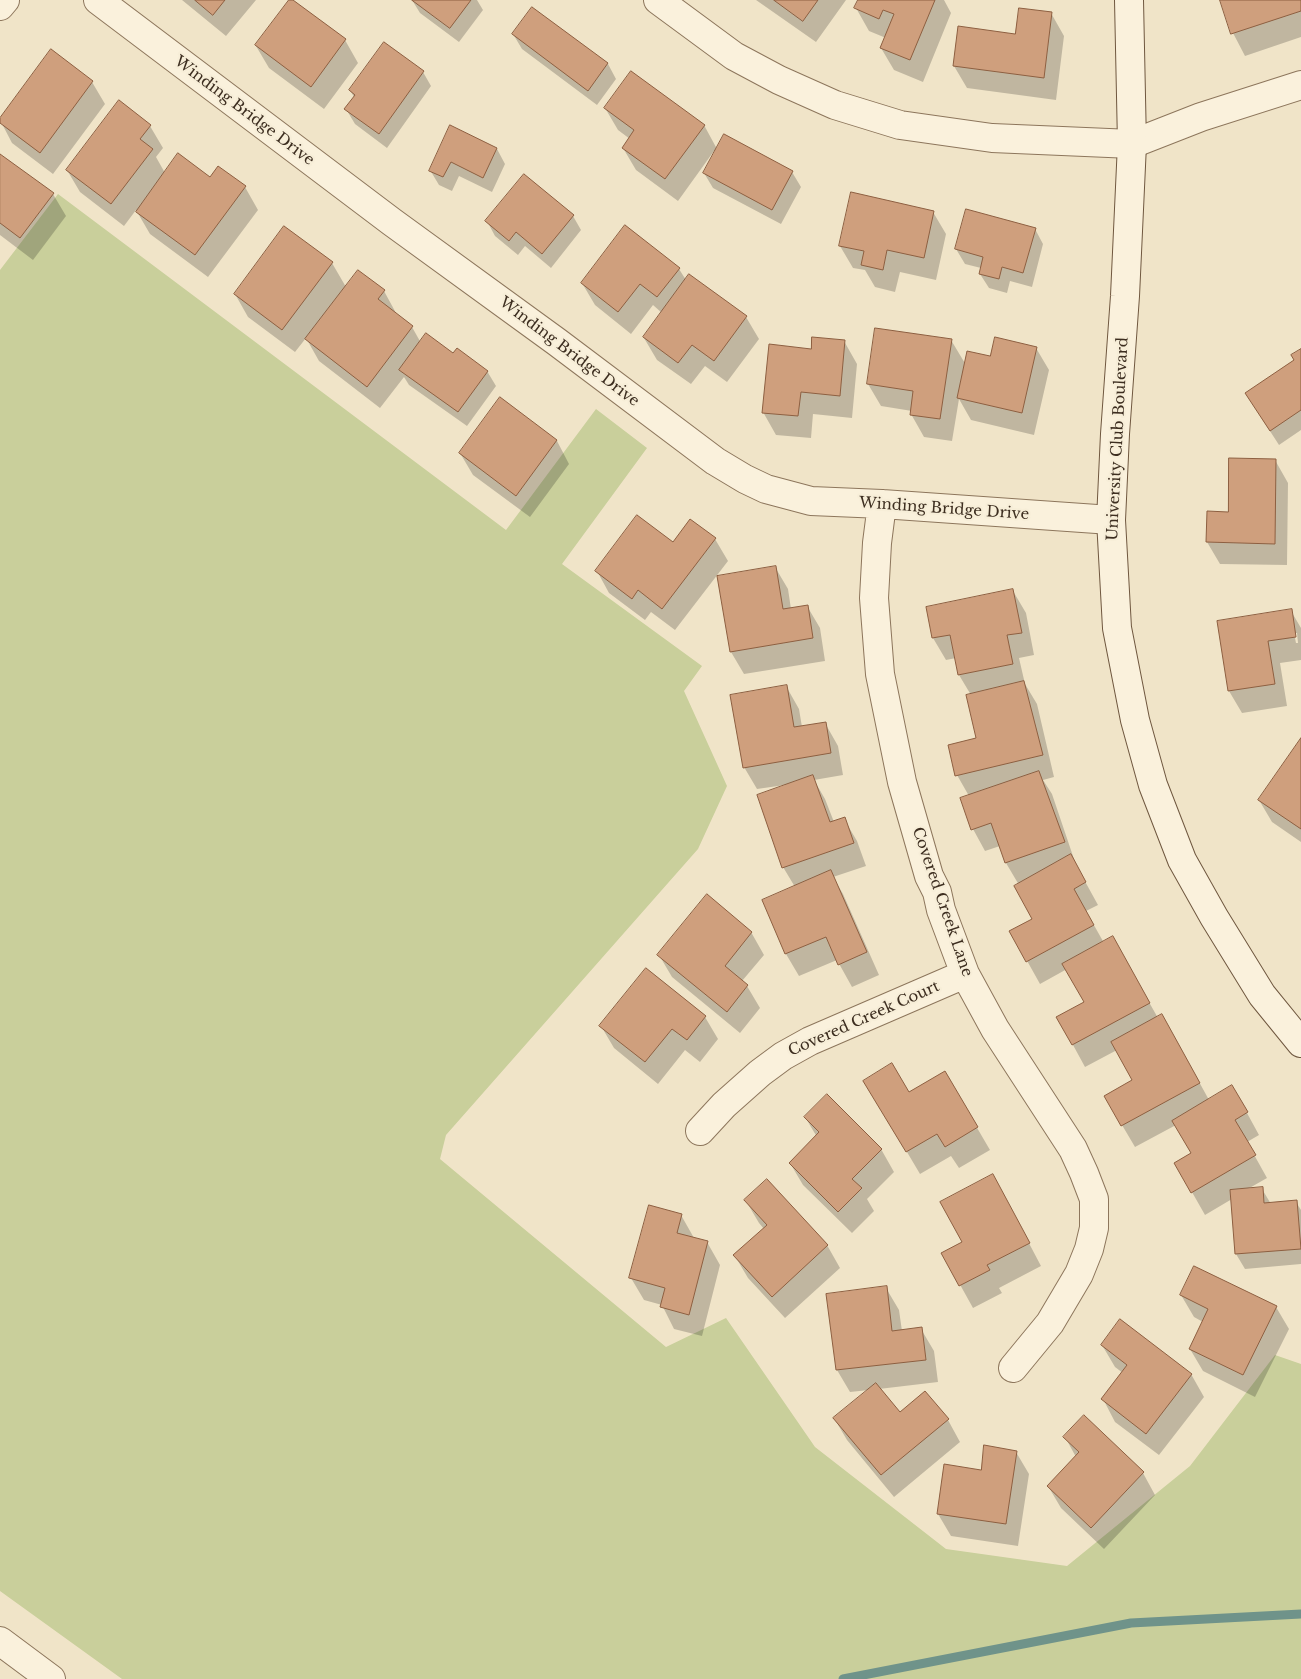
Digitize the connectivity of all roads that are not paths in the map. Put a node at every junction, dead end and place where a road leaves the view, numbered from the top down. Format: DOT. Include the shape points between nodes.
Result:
graph roads {
  1 [pos="5,0"];
  2 [pos="98,0"];
  3 [pos="658,0"];
  4 [pos="1129,0"];
  5 [pos="0,6"];
  6 [pos="1301,85"];
  7 [pos="1132,144"];
  8 [pos="882,504"];
  9 [pos="1111,520"];
  10 [pos="965,974"];
  11 [pos="1301,1043"];
  12 [pos="700,1131"];
  13 [pos="1013,1368"];
  14 [pos="0,1641"];
  15 [pos="51,1679"];
  1 -- 5 [label="street"];
  2 -- 8 [label="street, Winding Bridge Drive" via="715,461 766,488 812,501"];
  3 -- 7 [label="street" via="734,56 771,76 835,105 900,125 992,138"];
  4 -- 7 [label="street, University Club Boulevard"];
  6 -- 7 [label="street" via="1201,117"];
  7 -- 9 [label="street, University Club Boulevard"];
  8 -- 9 [label="street, Winding Bridge Drive"];
  8 -- 10 [label="street, Covered Creek Lane" via="874,598 880,674 902,782 929,876"];
  9 -- 11 [label="street, University Club Boulevard" via="1117,628 1135,720 1153,785 1182,860 1214,917 1262,995"];
  10 -- 12 [label="street, Covered Creek Court" via="810,1040 760,1073"];
  10 -- 13 [label="street, Covered Creek Lane" via="995,1028 1073,1149 1094,1199 1094,1228 1079,1274 1050,1323"];
  14 -- 15 [label="street"];
}
